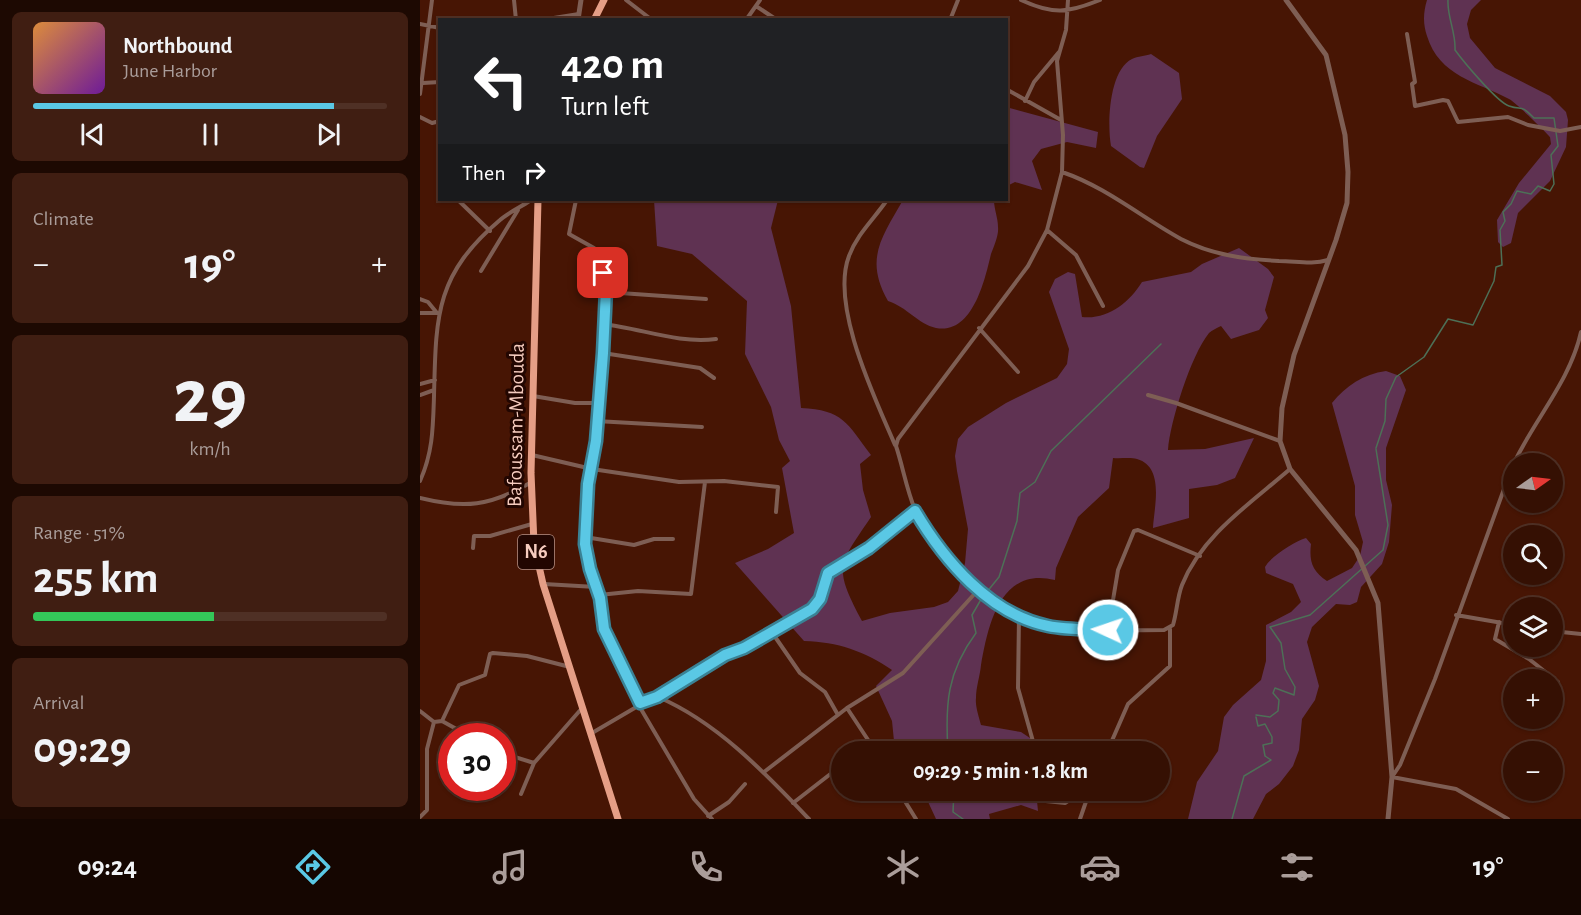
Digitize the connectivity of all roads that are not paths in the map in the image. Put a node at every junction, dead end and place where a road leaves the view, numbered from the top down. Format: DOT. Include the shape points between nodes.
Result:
graph roads {
  1 [pos="432,0"];
  2 [pos="514,0"];
  3 [pos="581,0"];
  4 [pos="604,0"];
  5 [pos="626,0"];
  6 [pos="760,0"];
  7 [pos="958,0"];
  8 [pos="1021,0"];
  9 [pos="1068,0"];
  10 [pos="1100,0"];
  11 [pos="1286,0"];
  12 [pos="756,6"];
  13 [pos="1069,10"];
  14 [pos="578,17"];
  15 [pos="516,18"];
  16 [pos="595,18"];
  17 [pos="649,18"];
  18 [pos="747,18"];
  19 [pos="774,18"];
  20 [pos="951,18"];
  21 [pos="420,24"];
  22 [pos="427,26"];
  23 [pos="438,28"];
  24 [pos="1407,34"];
  25 [pos="1059,51"];
  26 [pos="438,82"];
  27 [pos="423,83"];
  28 [pos="1008,90"];
  29 [pos="420,94"];
  30 [pos="1025,101"];
  31 [pos="420,117"];
  32 [pos="1061,121"];
  33 [pos="438,122"];
  34 [pos="1581,127"];
  35 [pos="1062,172"];
  36 [pos="459,201"];
  37 [pos="530,201"];
  38 [pos="538,201"];
  39 [pos="576,201"];
  40 [pos="886,201"];
  41 [pos="518,210"];
  42 [pos="1047,230"];
  43 [pos="490,231"];
  44 [pos="1328,260"];
  45 [pos="481,271"];
  46 [pos="606,292"];
  47 [pos="420,299"];
  48 [pos="706,299"];
  49 [pos="1103,306"];
  50 [pos="420,313"];
  51 [pos="437,313"];
  52 [pos="602,324"];
  53 [pos="979,328"];
  54 [pos="1581,332"];
  55 [pos="716,339"];
  56 [pos="603,353"];
  57 [pos="1018,372"];
  58 [pos="714,378"];
  59 [pos="435,380"];
  60 [pos="420,384"];
  61 [pos="435,390"];
  62 [pos="420,395"];
  63 [pos="1148,395"];
  64 [pos="533,396"];
  65 [pos="598,403"];
  66 [pos="596,421"];
  67 [pos="702,427"];
  68 [pos="1280,441"];
  69 [pos="896,446"];
  70 [pos="532,454"];
  71 [pos="592,469"];
  72 [pos="1290,469"];
  73 [pos="420,481"];
  74 [pos="705,482"];
  75 [pos="531,483"];
  76 [pos="420,498"];
  77 [pos="915,511"];
  78 [pos="776,512"];
  79 [pos="532,524"];
  80 [pos="585,537"];
  81 [pos="673,539"];
  82 [pos="472,548"];
  83 [pos="1200,556"];
  84 [pos="543,584"];
  85 [pos="596,586"];
  86 [pos="978,590"];
  87 [pos="599,595"];
  88 [pos="1456,615"];
  89 [pos="1019,616"];
  90 [pos="1499,622"];
  91 [pos="1503,623"];
  92 [pos="1108,630"];
  93 [pos="1170,630"];
  94 [pos="771,631"];
  95 [pos="1563,632"];
  96 [pos="1581,634"];
  97 [pos="571,667"];
  98 [pos="1542,669"];
  99 [pos="657,697"];
  100 [pos="639,703"];
  101 [pos="584,706"];
  102 [pos="847,708"];
  103 [pos="420,711"];
  104 [pos="838,715"];
  105 [pos="441,721"];
  106 [pos="434,722"];
  107 [pos="445,723"];
  108 [pos="592,733"];
  109 [pos="869,741"];
  110 [pos="1033,741"];
  111 [pos="1112,741"];
  112 [pos="516,757"];
  113 [pos="534,763"];
  114 [pos="764,771"];
  115 [pos="831,773"];
  116 [pos="1392,777"];
  117 [pos="745,784"];
  118 [pos="521,794"];
  119 [pos="905,801"];
  120 [pos="1046,801"];
  121 [pos="1067,801"];
  122 [pos="1086,801"];
  123 [pos="793,802"];
  124 [pos="710,817"];
  125 [pos="420,818"];
  126 [pos="618,819"];
  127 [pos="809,819"];
  128 [pos="916,819"];
  129 [pos="1080,819"];
  130 [pos="1388,819"];
  131 [pos="1508,819"];
  1 -- 22 [label="street"];
  2 -- 15 [label="street"];
  3 -- 14 [label="street"];
  4 -- 16 [label="highway"];
  5 -- 17 [label="street"];
  6 -- 12 [label="street"];
  7 -- 20 [label="street"];
  8 -- 13 [label="street" via="1053,12"];
  9 -- 13 [label="street"];
  10 -- 13 [label="street"];
  11 -- 44 [label="street" via="1326,55 1346,135 1347,203"];
  12 -- 18 [label="street"];
  12 -- 19 [label="street"];
  13 -- 25 [label="street"];
  21 -- 22 [label="street"];
  22 -- 23 [label="street"];
  22 -- 27 [label="street"];
  24 -- 34 [label="street" via="1415,106 1443,100 1452,107 1458,122 1508,117 1560,131"];
  25 -- 30 [label="street" via="1034,82"];
  25 -- 32 [label="street"];
  26 -- 27 [label="street"];
  27 -- 29 [label="street"];
  28 -- 30 [label="street"];
  30 -- 32 [label="street"];
  31 -- 33 [label="street"];
  32 -- 35 [label="street"];
  35 -- 42 [label="street"];
  35 -- 44 [label="street" via="1098,186 1203,248 1243,259 1314,264"];
  36 -- 43 [label="street"];
  37 -- 41 [label="street"];
  38 -- 64 [label="highway, Bafoussam-Mbouda / N6"];
  39 -- 46 [label="street" via="569,234 604,258"];
  40 -- 69 [label="street" via="857,236 845,279 852,337"];
  41 -- 43 [label="street"];
  41 -- 45 [label="street"];
  42 -- 49 [label="street" via="1076,255"];
  42 -- 53 [label="street" via="1028,266"];
  43 -- 51 [label="street" via="453,272"];
  44 -- 68 [label="street" via="1294,355 1282,408"];
  46 -- 48 [label="street"];
  46 -- 52 [label="street"];
  47 -- 51 [label="street"];
  50 -- 51 [label="street"];
  51 -- 59 [label="street"];
  52 -- 55 [label="street" via="688,340"];
  52 -- 56 [label="street"];
  53 -- 57 [label="street"];
  53 -- 69 [label="street"];
  54 -- 88 [label="street" via="1570,364 1512,467"];
  56 -- 58 [label="street" via="700,368"];
  56 -- 65 [label="street"];
  59 -- 60 [label="street"];
  59 -- 61 [label="street"];
  61 -- 62 [label="street"];
  61 -- 73 [label="street" via="432,447"];
  63 -- 68 [label="street"];
  64 -- 65 [label="street"];
  64 -- 70 [label="highway, Bafoussam-Mbouda / N6"];
  65 -- 66 [label="street"];
  66 -- 67 [label="street"];
  66 -- 71 [label="street"];
  68 -- 72 [label="street"];
  69 -- 77 [label="street"];
  70 -- 71 [label="street"];
  70 -- 75 [label="highway, Bafoussam-Mbouda / N6"];
  71 -- 74 [label="street"];
  71 -- 80 [label="street"];
  72 -- 83 [label="street" via="1230,520"];
  72 -- 116 [label="street" via="1356,550 1378,603"];
  74 -- 78 [label="street" via="778,488"];
  74 -- 87 [label="street" via="691,594 638,591"];
  75 -- 76 [label="street" via="484,504"];
  75 -- 79 [label="highway, Bafoussam-Mbouda / N6"];
  77 -- 86 [label="street" via="929,536"];
  77 -- 94 [label="street" via="869,548 828,573 820,599 812,609"];
  79 -- 82 [label="street" via="490,536 474,536"];
  79 -- 84 [label="highway, Bafoussam-Mbouda / N6"];
  80 -- 81 [label="street" via="634,544"];
  80 -- 85 [label="street" via="586,557"];
  83 -- 92 [label="street" via="1134,531 1118,570"];
  83 -- 93 [label="street" via="1182,585"];
  84 -- 85 [label="street"];
  84 -- 97 [label="highway, Bafoussam-Mbouda / N6"];
  85 -- 87 [label="street"];
  86 -- 89 [label="street"];
  86 -- 102 [label="street" via="903,673"];
  87 -- 100 [label="street" via="608,639"];
  88 -- 90 [label="street"];
  88 -- 116 [label="street" via="1435,679"];
  89 -- 92 [label="street" via="1049,626"];
  89 -- 110 [label="street" via="1018,688"];
  90 -- 91 [label="street"];
  90 -- 98 [label="street" via="1495,639"];
  92 -- 93 [label="street"];
  93 -- 111 [label="street" via="1170,666 1128,704"];
  94 -- 99 [label="street"];
  94 -- 104 [label="street" via="800,673 825,692"];
  95 -- 96 [label="street"];
  97 -- 101 [label="highway, Bafoussam-Mbouda / N6"];
  97 -- 105 [label="street" via="527,656 490,654 485,675 459,685"];
  99 -- 100 [label="street"];
  99 -- 114 [label="street" via="683,709"];
  100 -- 108 [label="street"];
  100 -- 124 [label="street" via="690,792"];
  101 -- 108 [label="highway, Bafoussam-Mbouda / N6"];
  101 -- 113 [label="street"];
  102 -- 104 [label="street"];
  102 -- 109 [label="street"];
  103 -- 106 [label="street"];
  104 -- 114 [label="street"];
  105 -- 106 [label="street"];
  105 -- 107 [label="street"];
  106 -- 125 [label="street" via="427,749 427,810"];
  108 -- 126 [label="highway, Bafoussam-Mbouda / N6"];
  112 -- 113 [label="street"];
  113 -- 118 [label="street"];
  114 -- 123 [label="street"];
  115 -- 123 [label="street"];
  116 -- 130 [label="street"];
  116 -- 131 [label="street" via="1456,789"];
  117 -- 124 [label="street"];
  119 -- 128 [label="street"];
  120 -- 121 [label="street"];
  122 -- 129 [label="street"];
  123 -- 127 [label="street"];
}
